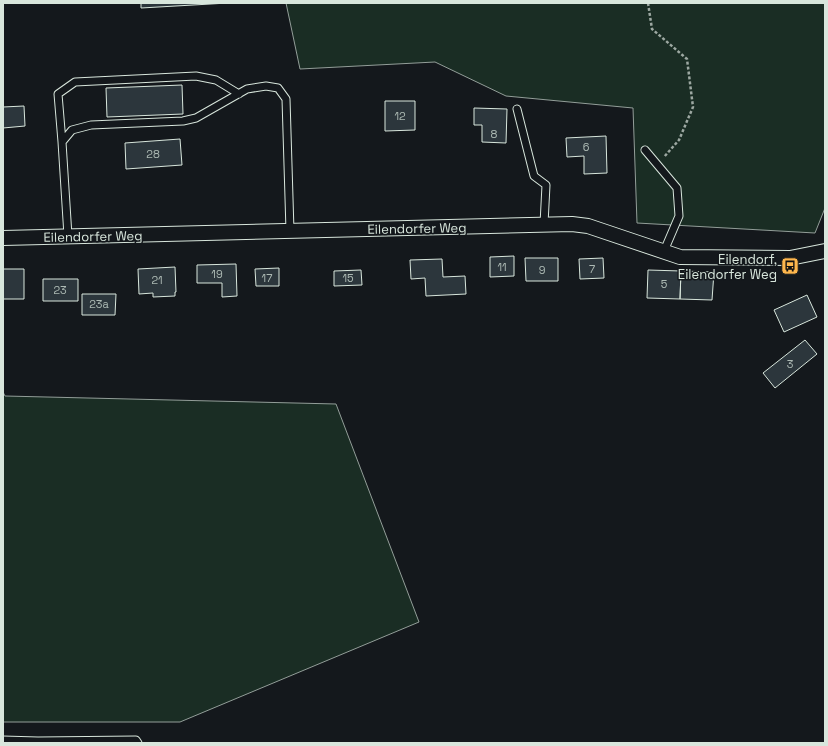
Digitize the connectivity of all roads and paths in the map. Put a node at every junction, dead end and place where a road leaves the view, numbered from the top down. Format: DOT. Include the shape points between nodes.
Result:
graph roads {
  1 [pos="648,3"];
  2 [pos="239,94"];
  3 [pos="517,109"];
  4 [pos="62,142"];
  5 [pos="645,150"];
  6 [pos="658,165"];
  7 [pos="544,224"];
  8 [pos="290,231"];
  9 [pos="68,236"];
  10 [pos="3,238"];
  11 [pos="664,251"];
  12 [pos="825,251"];
  13 [pos="3,740"];
  14 [pos="138,743"];
  1 -- 6 [label="path" via="652,29 687,59 693,107 679,140"];
  2 -- 4 [label="lane" via="196,118 183,121 91,125 72,130"];
  2 -- 4 [label="lane" via="216,80 196,76 75,82 58,94"];
  2 -- 8 [label="lane" via="247,89 266,86 278,88 286,99"];
  3 -- 7 [label="lane" via="534,176 546,185"];
  4 -- 9 [label="lane"];
  5 -- 6 [label="lane"];
  6 -- 11 [label="lane" via="677,188 679,216"];
  7 -- 8 [label="street, Eilendorfer Weg"];
  7 -- 11 [label="street, Eilendorfer Weg" via="588,226"];
  8 -- 9 [label="street, Eilendorfer Weg"];
  9 -- 10 [label="street, Eilendorfer Weg"];
  11 -- 12 [label="street, Eilendorfer Weg" via="680,256 790,258"];
  13 -- 14 [label="lane" via="136,740"];
}
